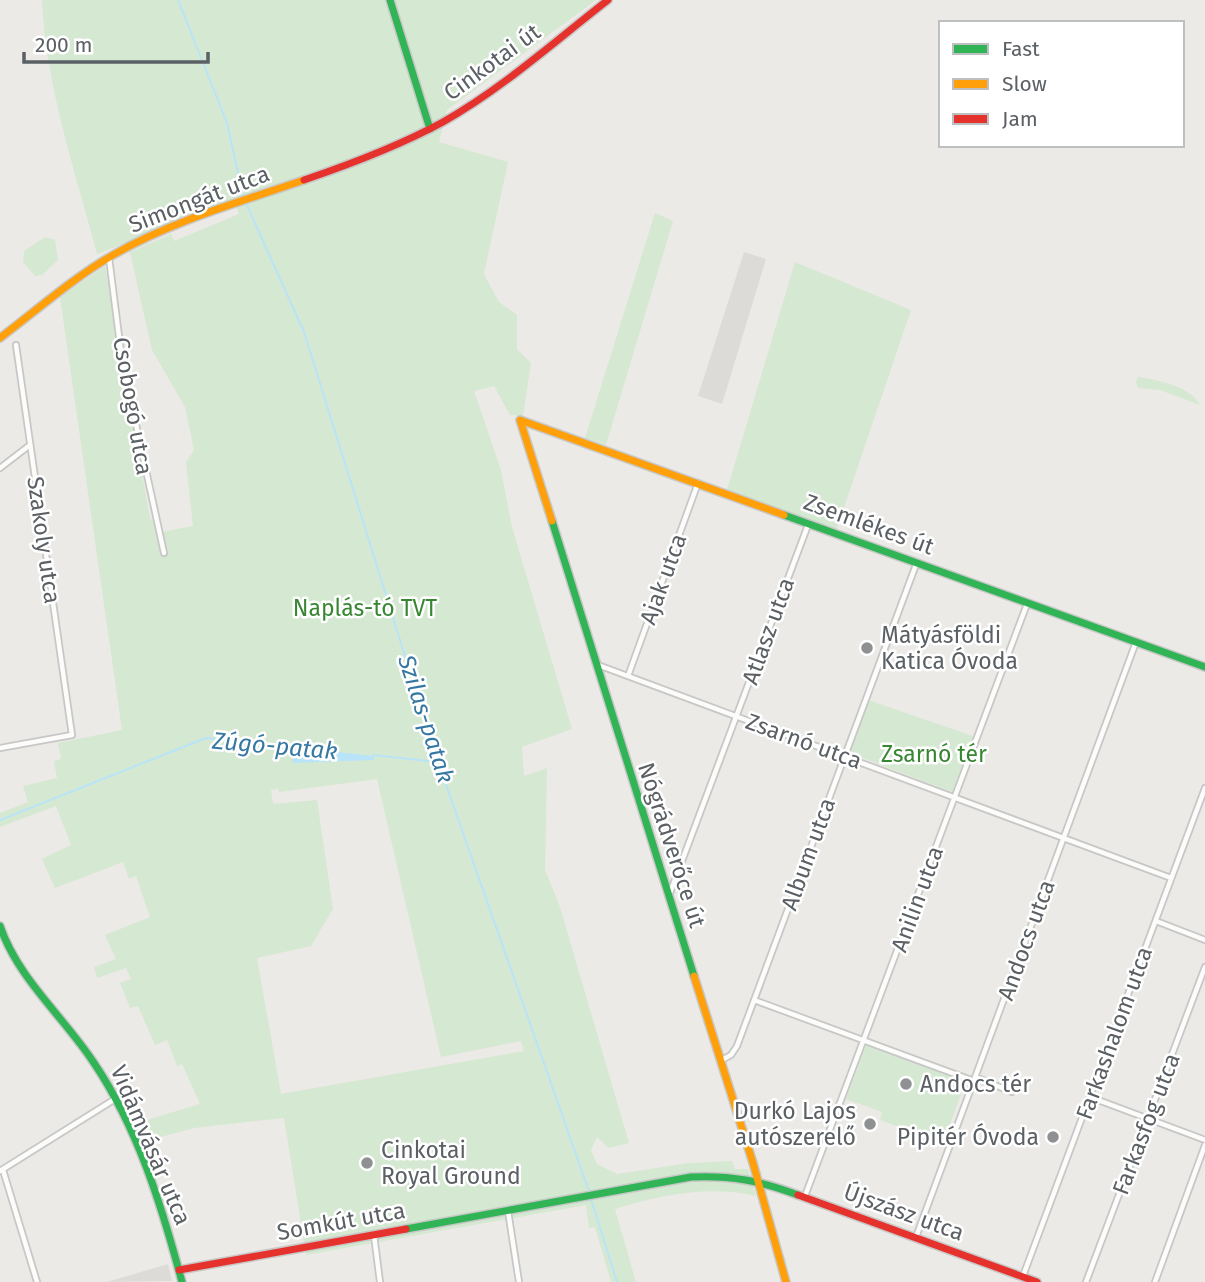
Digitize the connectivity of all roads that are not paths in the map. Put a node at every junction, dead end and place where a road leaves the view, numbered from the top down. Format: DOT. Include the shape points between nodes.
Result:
graph roads {
  1 [pos="390,0"];
  2 [pos="608,0"];
  3 [pos="430,129"];
  4 [pos="109,257"];
  5 [pos="0,338"];
  6 [pos="16,345"];
  7 [pos="520,420"];
  8 [pos="31,445"];
  9 [pos="0,468"];
  10 [pos="698,483"];
  11 [pos="809,522"];
  12 [pos="164,553"];
  13 [pos="917,562"];
  14 [pos="1028,601"];
  15 [pos="1136,642"];
  16 [pos="595,663"];
  17 [pos="1205,667"];
  18 [pos="628,676"];
  19 [pos="736,716"];
  20 [pos="0,748"];
  21 [pos="844,755"];
  22 [pos="1205,788"];
  23 [pos="955,797"];
  24 [pos="1064,838"];
  25 [pos="1171,878"];
  26 [pos="668,897"];
  27 [pos="1156,921"];
  28 [pos="0,929"];
  29 [pos="1205,940"];
  30 [pos="1205,967"];
  31 [pos="754,1000"];
  32 [pos="864,1040"];
  33 [pos="719,1061"];
  34 [pos="974,1079"];
  35 [pos="1012,1092"];
  36 [pos="1090,1097"];
  37 [pos="115,1099"];
  38 [pos="1149,1118"];
  39 [pos="1205,1140"];
  40 [pos="1205,1145"];
  41 [pos="1,1170"];
  42 [pos="758,1180"];
  43 [pos="805,1196"];
  44 [pos="508,1210"];
  45 [pos="374,1235"];
  46 [pos="916,1237"];
  47 [pos="179,1270"];
  48 [pos="1025,1279"];
  49 [pos="37,1282"];
  50 [pos="182,1282"];
  51 [pos="380,1282"];
  52 [pos="519,1282"];
  53 [pos="786,1282"];
  54 [pos="1037,1282"];
  55 [pos="1086,1282"];
  56 [pos="1155,1282"];
  1 -- 3 [label="street"];
  2 -- 3 [label="street, Cinkotai út"];
  3 -- 4 [label="street, Simongát utca"];
  4 -- 5 [label="street, Simongát utca"];
  4 -- 12 [label="street, Csobogó utca" via="122,360"];
  6 -- 8 [label="street, Szakoly utca"];
  7 -- 10 [label="street, Zsemlékes út"];
  7 -- 16 [label="street, Nógrádverőce út"];
  8 -- 9 [label="street"];
  8 -- 20 [label="street, Szakoly utca" via="72,735"];
  10 -- 11 [label="street, Zsemlékes út"];
  10 -- 18 [label="street, Ajak utca"];
  11 -- 13 [label="street, Zsemlékes út"];
  11 -- 19 [label="street, Atlasz utca"];
  13 -- 14 [label="street, Zsemlékes út"];
  13 -- 21 [label="street, Album utca"];
  14 -- 15 [label="street, Zsemlékes út"];
  14 -- 23 [label="street, Anilin utca"];
  15 -- 17 [label="street, Zsemlékes út"];
  15 -- 24 [label="street, Andocs utca"];
  16 -- 18 [label="street, Zsarnó utca"];
  16 -- 26 [label="street, Nógrádverőce út"];
  18 -- 19 [label="street, Zsarnó utca"];
  19 -- 21 [label="street, Zsarnó utca"];
  19 -- 26 [label="street, Atlasz utca"];
  21 -- 23 [label="street, Zsarnó utca"];
  21 -- 31 [label="street, Album utca"];
  22 -- 25 [label="street, Farkashalom utca"];
  23 -- 24 [label="street, Zsarnó utca"];
  23 -- 32 [label="street, Anilin utca"];
  24 -- 25 [label="street, Zsarnó utca"];
  24 -- 34 [label="street, Andocs utca"];
  25 -- 27 [label="street, Farkashalom utca"];
  26 -- 33 [label="street, Nógrádverőce út"];
  27 -- 29 [label="street"];
  27 -- 36 [label="street, Farkashalom utca"];
  28 -- 37 [label="street, Vidámvásár utca" via="11,952 73,1031"];
  30 -- 38 [label="street, Farkasfog utca"];
  31 -- 32 [label="street"];
  31 -- 33 [label="street, Album utca" via="734,1051"];
  32 -- 34 [label="street"];
  32 -- 43 [label="street, Anilin utca"];
  33 -- 42 [label="street, Nógrádverőce út"];
  34 -- 35 [label="street"];
  34 -- 46 [label="street, Andocs utca"];
  36 -- 38 [label="street"];
  36 -- 48 [label="street, Farkashalom utca"];
  37 -- 41 [label="street"];
  37 -- 47 [label="street, Vidámvásár utca"];
  38 -- 39 [label="street"];
  38 -- 55 [label="street, Farkasfog utca"];
  40 -- 56 [label="street"];
  41 -- 49 [label="street"];
  42 -- 43 [label="street, Újszász utca"];
  42 -- 44 [label="street, Somkút utca" via="710,1175"];
  42 -- 53 [label="street, Nógrádverőce út"];
  43 -- 46 [label="street, Újszász utca"];
  44 -- 45 [label="street, Somkút utca"];
  44 -- 52 [label="street"];
  45 -- 47 [label="street, Somkút utca"];
  45 -- 51 [label="street"];
  46 -- 48 [label="street, Újszász utca"];
  47 -- 50 [label="street, Vidámvásár utca"];
  48 -- 54 [label="street, Újszász utca"];
}
